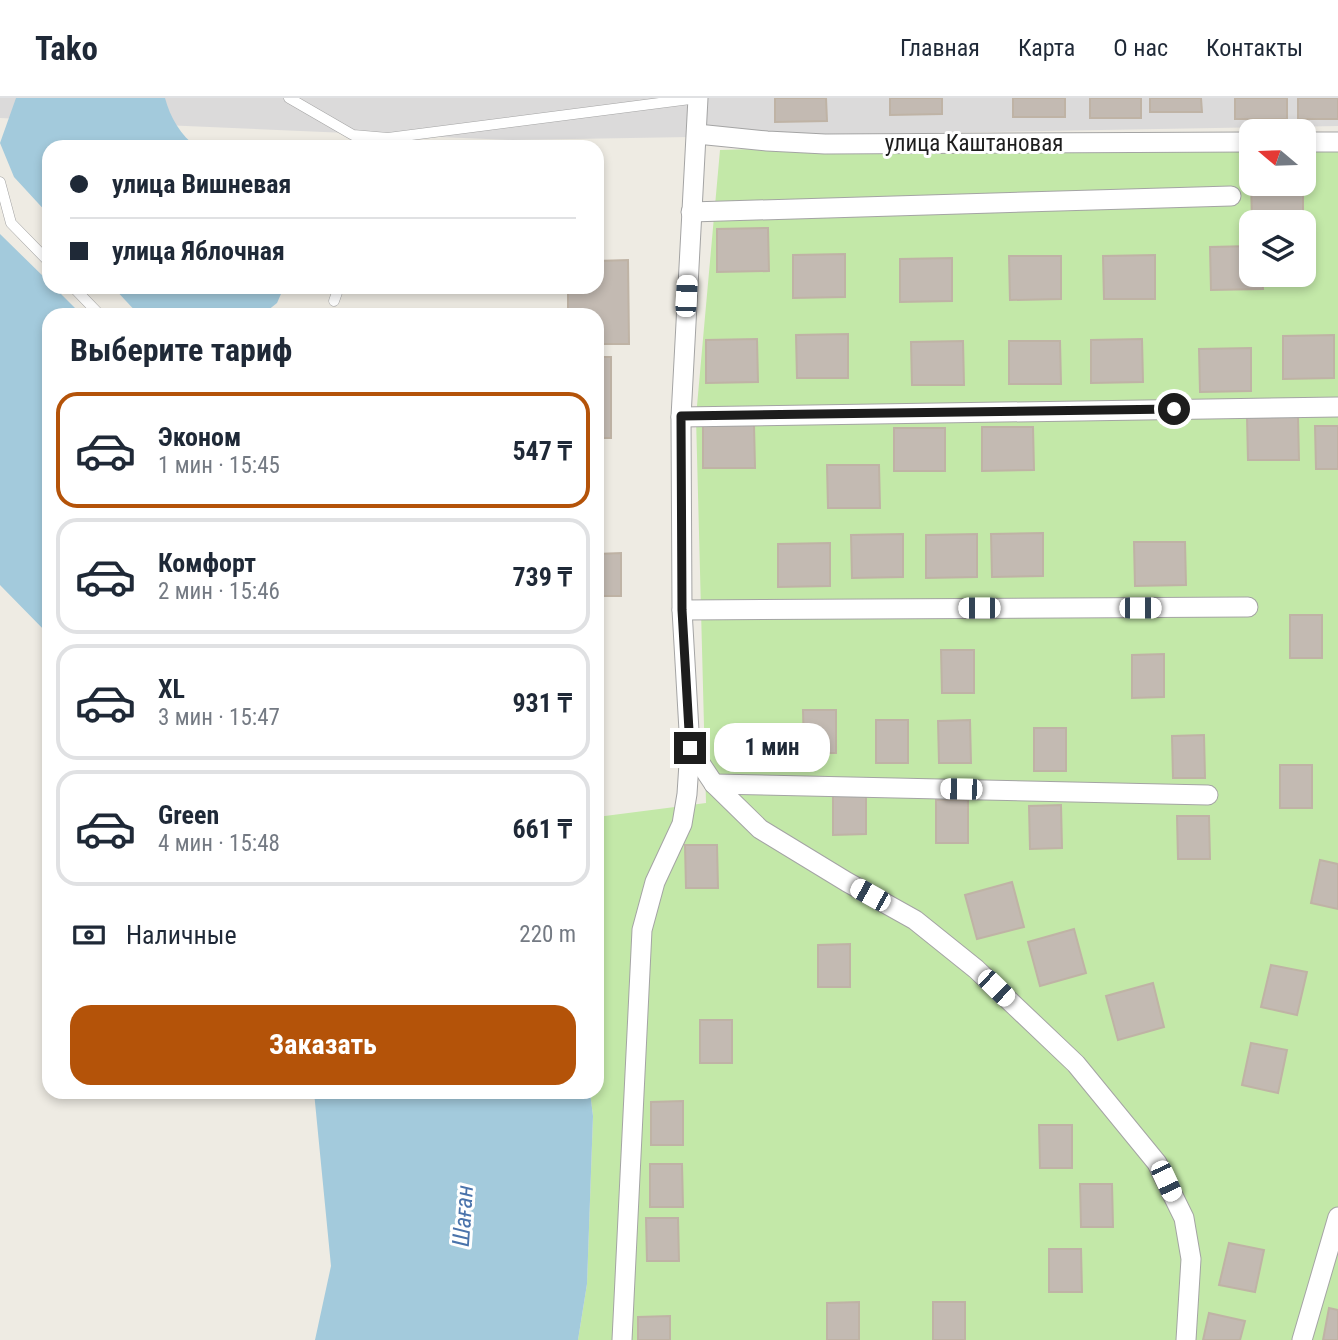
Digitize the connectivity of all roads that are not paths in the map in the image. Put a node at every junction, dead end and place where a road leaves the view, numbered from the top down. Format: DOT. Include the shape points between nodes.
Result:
graph roads {
  1 [pos="289,98"];
  2 [pos="698,98"];
  3 [pos="697,134"];
  4 [pos="375,140"];
  5 [pos="409,140"];
  6 [pos="1239,142"];
  7 [pos="1316,142"];
  8 [pos="1338,142"];
  9 [pos="0,182"];
  10 [pos="1231,196"];
  11 [pos="691,212"];
  12 [pos="42,255"];
  13 [pos="80,294"];
  14 [pos="337,294"];
  15 [pos="334,302"];
  16 [pos="93,308"];
  17 [pos="1338,407"];
  18 [pos="681,416"];
  19 [pos="1248,607"];
  20 [pos="682,610"];
  21 [pos="690,748"];
  22 [pos="714,784"];
  23 [pos="1208,795"];
  24 [pos="1338,1217"];
  25 [pos="622,1340"];
  26 [pos="1186,1340"];
  27 [pos="1303,1340"];
  1 -- 4 [label="lane" via="353,135"];
  2 -- 3 [label="street"];
  2 -- 5 [label="lane"];
  3 -- 6 [label="street, улица Каштановая" via="825,144"];
  3 -- 11 [label="street"];
  7 -- 8 [label="street"];
  9 -- 12 [label="lane" via="11,223"];
  10 -- 11 [label="street"];
  11 -- 18 [label="street"];
  13 -- 16 [label="lane"];
  14 -- 15 [label="lane"];
  17 -- 18 [label="street"];
  18 -- 20 [label="street"];
  19 -- 20 [label="street"];
  20 -- 21 [label="street"];
  21 -- 22 [label="street"];
  21 -- 25 [label="street" via="682,824 655,882 642,930"];
  22 -- 23 [label="street"];
  22 -- 26 [label="street" via="760,829 915,920 976,969 1076,1065 1157,1163 1184,1218 1191,1259"];
  24 -- 27 [label="street"];
}
